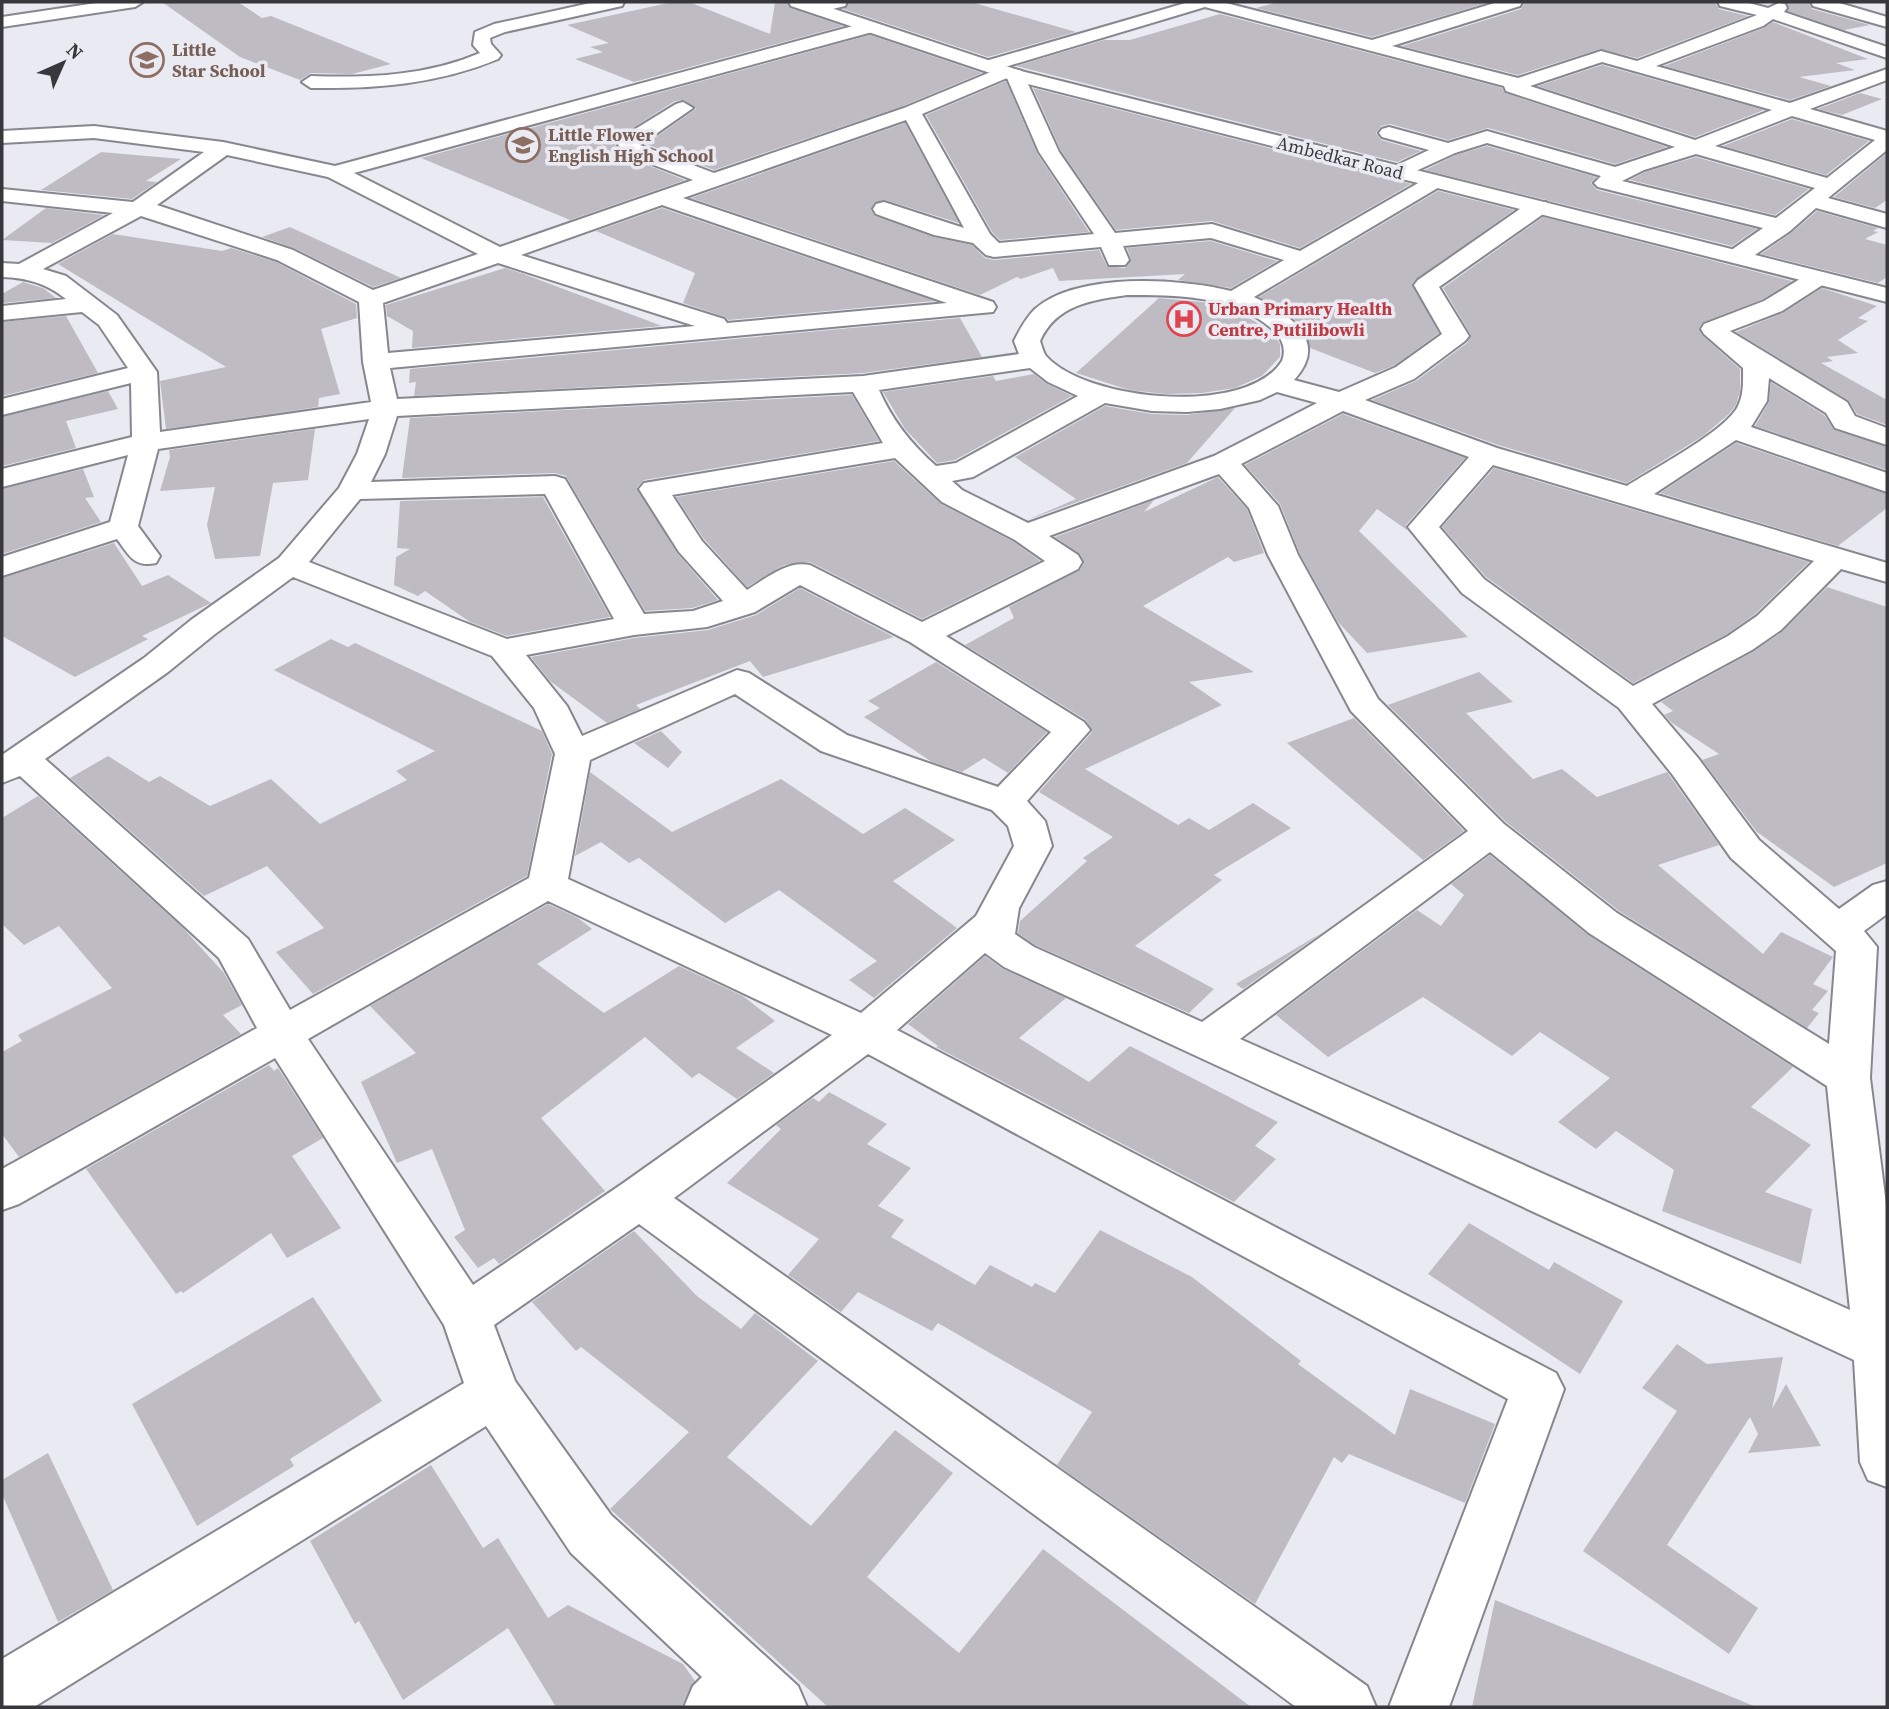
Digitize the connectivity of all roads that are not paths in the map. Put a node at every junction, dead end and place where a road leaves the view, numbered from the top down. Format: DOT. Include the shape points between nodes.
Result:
graph roads {
  1 [pos="135,2"];
  2 [pos="616,2"];
  3 [pos="839,2"];
  4 [pos="1205,2"];
  5 [pos="1514,2"];
  6 [pos="1726,2"];
  7 [pos="1790,2"];
  8 [pos="1818,2"];
  9 [pos="807,5"];
  10 [pos="41,9"];
  11 [pos="1764,17"];
  12 [pos="2,22"];
  13 [pos="1887,22"];
  14 [pos="1351,24"];
  15 [pos="870,27"];
  16 [pos="1324,31"];
  17 [pos="1800,42"];
  18 [pos="1887,43"];
  19 [pos="1375,46"];
  20 [pos="1865,46"];
  21 [pos="1887,53"];
  22 [pos="1639,66"];
  23 [pos="1003,71"];
  24 [pos="311,82"];
  25 [pos="1881,82"];
  26 [pos="1519,84"];
  27 [pos="683,108"];
  28 [pos="1791,110"];
  29 [pos="911,112"];
  30 [pos="1389,133"];
  31 [pos="2,137"];
  32 [pos="1887,138"];
  33 [pos="1695,147"];
  34 [pos="223,148"];
  35 [pos="1448,149"];
  36 [pos="335,172"];
  37 [pos="1398,172"];
  38 [pos="1616,174"];
  39 [pos="712,180"];
  40 [pos="1434,182"];
  41 [pos="1829,185"];
  42 [pos="2,195"];
  43 [pos="661,198"];
  44 [pos="1811,200"];
  45 [pos="1538,207"];
  46 [pos="138,209"];
  47 [pos="884,209"];
  48 [pos="1887,221"];
  49 [pos="1782,226"];
  50 [pos="981,239"];
  51 [pos="1110,239"];
  52 [pos="498,255"];
  53 [pos="1738,257"];
  54 [pos="1304,259"];
  55 [pos="12,271"];
  56 [pos="1816,279"];
  57 [pos="1127,288"];
  58 [pos="1887,295"];
  59 [pos="371,299"];
  60 [pos="1234,299"];
  61 [pos="88,303"];
  62 [pos="984,307"];
  63 [pos="2,313"];
  64 [pos="1033,324"];
  65 [pos="731,329"];
  66 [pos="1730,344"];
  67 [pos="1035,359"];
  68 [pos="376,362"];
  69 [pos="144,372"];
  70 [pos="1275,383"];
  71 [pos="863,384"];
  72 [pos="1101,394"];
  73 [pos="1341,401"];
  74 [pos="2,407"];
  75 [pos="386,408"];
  76 [pos="1733,430"];
  77 [pos="1887,437"];
  78 [pos="146,442"];
  79 [pos="901,449"];
  80 [pos="1487,454"];
  81 [pos="1224,462"];
  82 [pos="2,478"];
  83 [pos="1887,484"];
  84 [pos="352,492"];
  85 [pos="1632,496"];
  86 [pos="123,527"];
  87 [pos="1026,534"];
  88 [pos="145,556"];
  89 [pos="1835,557"];
  90 [pos="290,565"];
  91 [pos="2,567"];
  92 [pos="1887,573"];
  93 [pos="744,606"];
  94 [pos="634,625"];
  95 [pos="922,635"];
  96 [pos="504,649"];
  97 [pos="1631,701"];
  98 [pos="573,754"];
  99 [pos="9,756"];
  100 [pos="1005,802"];
  101 [pos="1490,833"];
  102 [pos="547,885"];
  103 [pos="1887,894"];
  104 [pos="993,924"];
  105 [pos="1838,930"];
  106 [pos="866,1033"];
  107 [pos="283,1035"];
  108 [pos="1204,1043"];
  109 [pos="1848,1078"];
  110 [pos="2,1191"];
  111 [pos="639,1198"];
  112 [pos="466,1317"];
  113 [pos="1883,1350"];
  114 [pos="494,1394"];
  115 [pos="1887,1462"];
  116 [pos="2,1693"];
  117 [pos="745,1698"];
  118 [pos="1346,1707"];
  119 [pos="1419,1707"];
  1 -- 10 [label="street"];
  2 -- 24 [label="street" via="499,28 481,36 482,45 492,55 456,68 388,80"];
  3 -- 9 [label="street"];
  4 -- 16 [label="street"];
  4 -- 23 [label="street"];
  5 -- 19 [label="street"];
  6 -- 11 [label="street"];
  7 -- 11 [label="street"];
  8 -- 13 [label="street"];
  9 -- 15 [label="street, Ambedkar Road"];
  10 -- 12 [label="street"];
  11 -- 17 [label="street"];
  11 -- 20 [label="street"];
  11 -- 22 [label="street"];
  14 -- 16 [label="street"];
  15 -- 23 [label="street, Ambedkar Road"];
  15 -- 36 [label="street"];
  16 -- 19 [label="street"];
  18 -- 20 [label="street"];
  19 -- 26 [label="street"];
  20 -- 21 [label="street"];
  22 -- 26 [label="street" via="1601,56"];
  22 -- 28 [label="street"];
  23 -- 29 [label="street"];
  23 -- 37 [label="street, Ambedkar Road"];
  23 -- 51 [label="street" via="1066,180"];
  25 -- 28 [label="street" via="1851,76"];
  26 -- 33 [label="street" via="1513,87"];
  27 -- 39 [label="street" via="628,145"];
  28 -- 32 [label="street"];
  28 -- 33 [label="street"];
  29 -- 39 [label="street"];
  29 -- 50 [label="street"];
  30 -- 35 [label="street"];
  31 -- 34 [label="street" via="94,132"];
  32 -- 41 [label="street"];
  33 -- 38 [label="street"];
  33 -- 41 [label="street"];
  34 -- 36 [label="street"];
  34 -- 46 [label="street"];
  35 -- 37 [label="street"];
  35 -- 38 [label="street" via="1487,136"];
  36 -- 52 [label="street"];
  37 -- 40 [label="street, Ambedkar Road"];
  38 -- 49 [label="street" via="1605,183"];
  39 -- 43 [label="street"];
  40 -- 45 [label="street, Ambedkar Road"];
  40 -- 54 [label="street"];
  41 -- 44 [label="street"];
  42 -- 46 [label="street"];
  43 -- 52 [label="street"];
  43 -- 62 [label="street"];
  44 -- 48 [label="street"];
  44 -- 49 [label="street"];
  45 -- 53 [label="street, Ambedkar Road"];
  45 -- 73 [label="street" via="1426,285 1456,336 1405,373"];
  46 -- 55 [label="street"];
  46 -- 59 [label="street" via="285,255"];
  47 -- 50 [label="street"];
  49 -- 53 [label="street"];
  50 -- 51 [label="street" via="994,250"];
  51 -- 54 [label="street" via="1212,231"];
  51 -- 57 [label="street"];
  52 -- 59 [label="street"];
  52 -- 65 [label="street"];
  53 -- 56 [label="street, Ambedkar Road"];
  54 -- 60 [label="street"];
  55 -- 61 [label="street" via="58,281"];
  56 -- 58 [label="street, Ambedkar Road"];
  56 -- 66 [label="street" via="1773,306 1713,329"];
  57 -- 60 [label="street" via="1163,288"];
  57 -- 64 [label="street" via="1068,300"];
  59 -- 68 [label="street"];
  60 -- 70 [label="street" via="1265,312 1288,329 1297,347 1294,366"];
  61 -- 63 [label="street"];
  61 -- 69 [label="street" via="108,320"];
  62 -- 64 [label="street"];
  62 -- 65 [label="street"];
  64 -- 67 [label="street" via="1027,341"];
  65 -- 68 [label="street"];
  66 -- 76 [label="street" via="1756,365 1755,403"];
  66 -- 77 [label="street" via="1837,408 1844,422"];
  67 -- 71 [label="street"];
  67 -- 72 [label="street" via="1067,383"];
  68 -- 75 [label="street"];
  69 -- 74 [label="street"];
  69 -- 78 [label="street"];
  70 -- 72 [label="street" via="1245,395 1206,402 1163,404"];
  70 -- 73 [label="street"];
  71 -- 75 [label="street"];
  71 -- 79 [label="street"];
  72 -- 79 [label="street" via="963,471 929,475"];
  73 -- 80 [label="street"];
  73 -- 81 [label="street"];
  75 -- 78 [label="street"];
  75 -- 84 [label="street"];
  76 -- 83 [label="street"];
  76 -- 85 [label="street"];
  78 -- 82 [label="street"];
  78 -- 86 [label="street"];
  79 -- 87 [label="street" via="952,496"];
  79 -- 93 [label="street" via="654,489 690,546"];
  80 -- 85 [label="street"];
  80 -- 97 [label="street" via="1423,527 1473,586"];
  81 -- 87 [label="street"];
  81 -- 101 [label="street" via="1263,506 1283,555 1363,704"];
  84 -- 90 [label="street"];
  84 -- 94 [label="street" via="555,485"];
  85 -- 89 [label="street"];
  86 -- 88 [label="street"];
  86 -- 91 [label="street"];
  87 -- 95 [label="street" via="1067,562"];
  89 -- 92 [label="street"];
  89 -- 97 [label="street" via="1769,623"];
  90 -- 96 [label="street"];
  90 -- 99 [label="street" via="156,665"];
  93 -- 94 [label="street" via="696,620"];
  93 -- 95 [label="street" via="799,572"];
  94 -- 96 [label="street"];
  95 -- 100 [label="street" via="1072,730"];
  96 -- 98 [label="street" via="550,706"];
  97 -- 105 [label="street" via="1745,849"];
  98 -- 100 [label="street" via="737,680 834,743"];
  98 -- 102 [label="street"];
  99 -- 107 [label="street" via="234,949"];
  100 -- 104 [label="street" via="1026,821 1033,846"];
  101 -- 108 [label="street"];
  101 -- 109 [label="street" via="1603,923"];
  102 -- 106 [label="street"];
  102 -- 107 [label="street"];
  103 -- 105 [label="street"];
  104 -- 106 [label="street"];
  104 -- 108 [label="street" via="996,940 1020,957"];
  105 -- 109 [label="street" via="1857,947"];
  106 -- 111 [label="street"];
  106 -- 119 [label="street" via="1538,1389"];
  107 -- 110 [label="street"];
  107 -- 112 [label="street"];
  108 -- 113 [label="street"];
  109 -- 113 [label="street"];
  111 -- 112 [label="street"];
  111 -- 118 [label="street"];
  112 -- 114 [label="street"];
  113 -- 115 [label="street"];
  114 -- 116 [label="street"];
  114 -- 117 [label="street" via="590,1534"];
}
